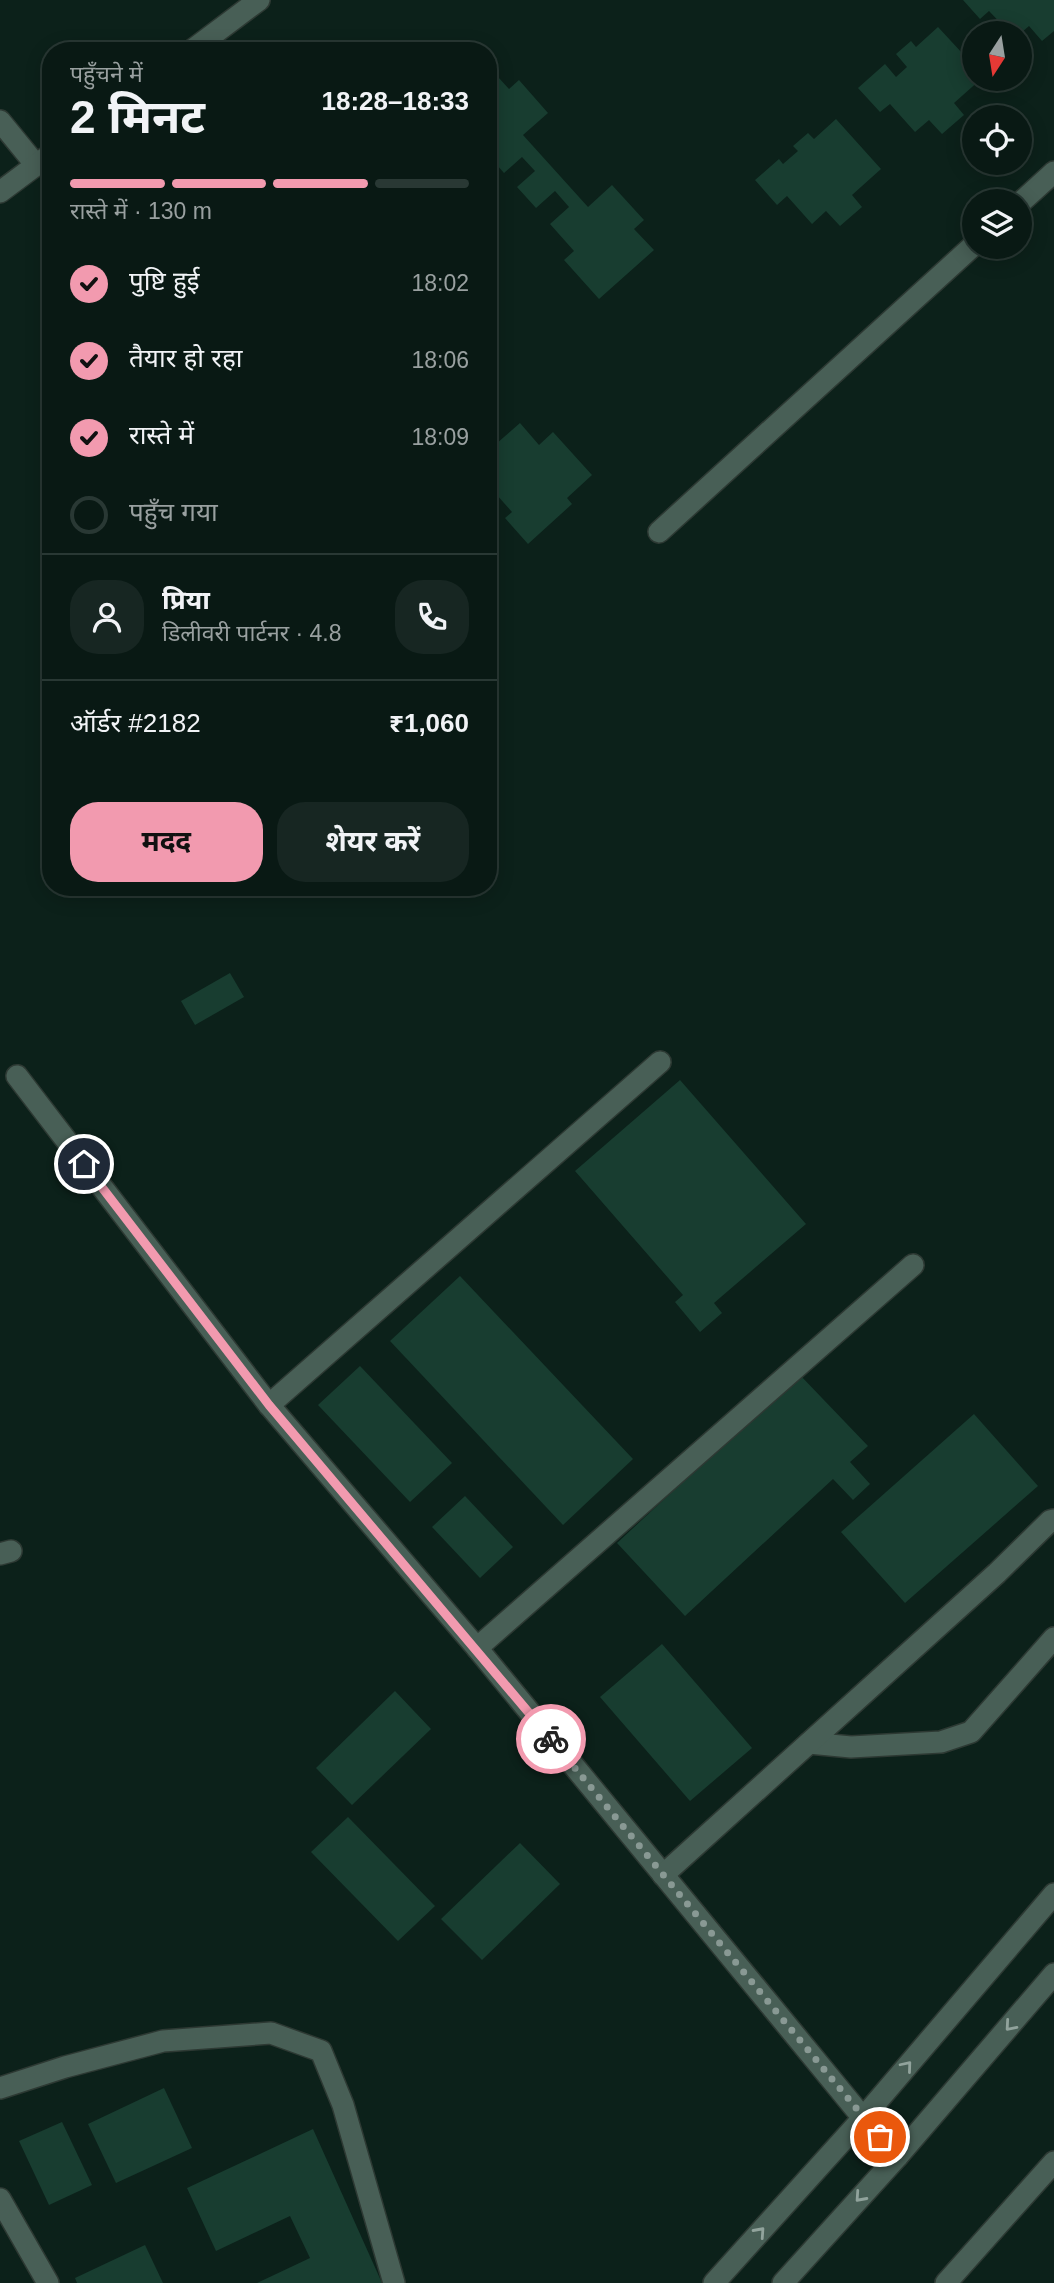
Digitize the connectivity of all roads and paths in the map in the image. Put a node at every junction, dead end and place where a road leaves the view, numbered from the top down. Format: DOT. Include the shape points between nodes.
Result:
graph roads {
  1 [pos="260,0"];
  2 [pos="203,42"];
  3 [pos="0,121"];
  4 [pos="42,158"];
  5 [pos="42,160"];
  6 [pos="1054,172"];
  7 [pos="0,192"];
  8 [pos="1032,192"];
  9 [pos="962,256"];
  10 [pos="659,532"];
  11 [pos="660,1062"];
  12 [pos="17,1076"];
  13 [pos="913,1265"];
  14 [pos="269,1405"];
  15 [pos="1054,1520"];
  16 [pos="1054,1638"];
  17 [pos="477,1648"];
  18 [pos="809,1743"];
  19 [pos="663,1875"];
  20 [pos="1054,1894"];
  21 [pos="1054,1974"];
  22 [pos="0,2088"];
  23 [pos="863,2118"];
  24 [pos="898,2156"];
  25 [pos="1054,2162"];
  26 [pos="0,2199"];
  27 [pos="48,2283"];
  28 [pos="394,2283"];
  29 [pos="714,2283"];
  30 [pos="783,2283"];
  31 [pos="946,2283"];
  1 -- 2 [label="street"];
  3 -- 4 [label="street"];
  5 -- 7 [label="street"];
  6 -- 8 [label="street"];
  9 -- 10 [label="street"];
  11 -- 14 [label="street"];
  12 -- 14 [label="street"];
  13 -- 17 [label="street"];
  14 -- 17 [label="street"];
  15 -- 18 [label="street"];
  16 -- 18 [label="street" via="971,1732 941,1742 851,1747"];
  17 -- 19 [label="street"];
  18 -- 19 [label="street"];
  19 -- 23 [label="street"];
  23 -- 20 [label="street, one-way"];
  21 -- 24 [label="street, one-way"];
  22 -- 28 [label="street" via="163,2041 271,2033 321,2051 343,2105"];
  23 -- 24 [label="street"];
  29 -- 23 [label="street, one-way"];
  24 -- 30 [label="street, one-way"];
  25 -- 31 [label="street"];
  26 -- 27 [label="street"];
}
